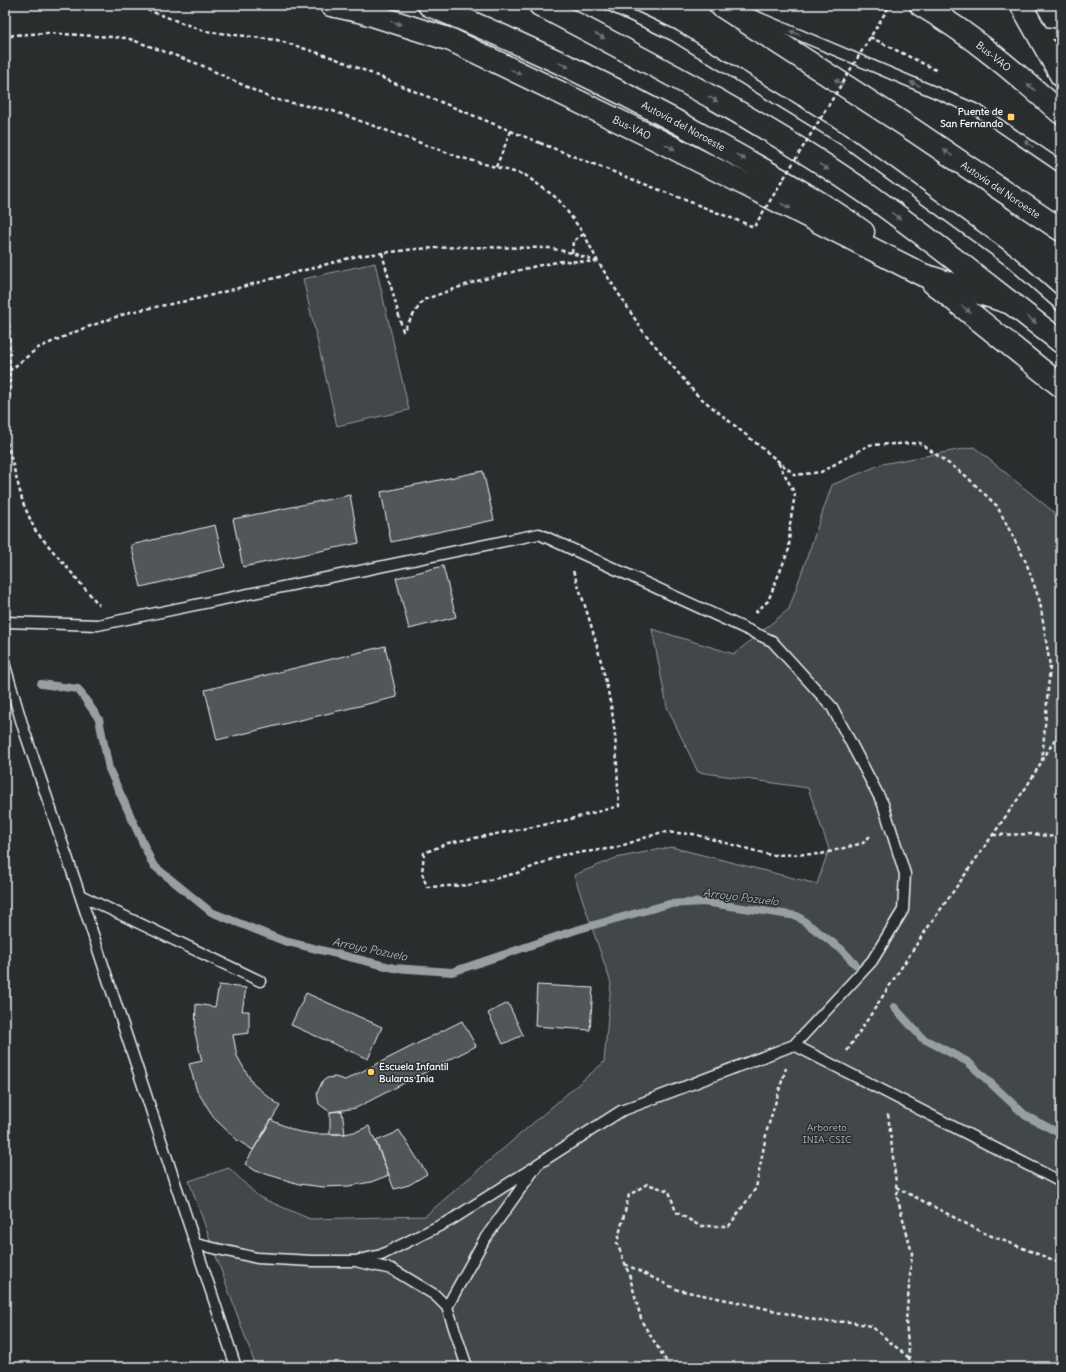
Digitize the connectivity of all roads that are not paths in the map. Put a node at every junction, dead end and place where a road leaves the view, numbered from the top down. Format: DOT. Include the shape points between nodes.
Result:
graph roads {
  1 [pos="331,5"];
  2 [pos="429,5"];
  3 [pos="540,5"];
  4 [pos="609,5"];
  5 [pos="720,5"];
  6 [pos="729,5"];
  7 [pos="921,5"];
  8 [pos="1021,5"];
  9 [pos="1034,31"];
  10 [pos="1061,35"];
  11 [pos="1061,76"];
  12 [pos="1061,113"];
  13 [pos="1061,167"];
  14 [pos="1061,230"];
  15 [pos="923,275"];
  16 [pos="1010,302"];
  17 [pos="1061,306"];
  18 [pos="1061,342"];
  19 [pos="1061,386"];
  20 [pos="5,622"];
  21 [pos="5,666"];
  22 [pos="80,895"];
  23 [pos="260,981"];
  24 [pos="794,1044"];
  25 [pos="538,1164"];
  26 [pos="1061,1182"];
  27 [pos="196,1244"];
  28 [pos="355,1261"];
  29 [pos="447,1307"];
  30 [pos="236,1367"];
  31 [pos="467,1367"];
  1 -- 15 [label="highway, Bus-VAO, one-way" via="363,12 451,40 652,137"];
  2 -- 15 [label="highway, Autovía del Noroeste, one-way" via="478,25 666,114 845,219"];
  3 -- 16 [label="highway, Autovía del Noroeste, one-way" via="762,126 864,192"];
  4 -- 17 [label="lane" via="673,35 844,140 1010,262"];
  14 -- 5 [label="highway, Autovía del Noroeste, one-way"];
  13 -- 6 [label="lane, one-way" via="977,110"];
  12 -- 7 [label="highway, Bus-VAO, one-way" via="1002,62 944,18"];
  8 -- 9 [label="street"];
  9 -- 10 [label="lane"];
  9 -- 11 [label="street"];
  15 -- 16 [label="highway, Autovía del Noroeste"];
  15 -- 19 [label="highway, Autovía del Noroeste, one-way"];
  16 -- 18 [label="highway, Autovía del Noroeste, one-way"];
  20 -- 24 [label="lane" via="98,625 539,534 772,641 832,707 883,804 905,874 903,910 872,961"];
  21 -- 22 [label="lane"];
  22 -- 23 [label="lane"];
  22 -- 27 [label="lane"];
  24 -- 25 [label="lane" via="621,1111"];
  24 -- 26 [label="lane"];
  25 -- 28 [label="lane" via="451,1220 381,1255"];
  25 -- 29 [label="lane" via="484,1240"];
  27 -- 28 [label="lane" via="257,1258"];
  27 -- 30 [label="lane"];
  28 -- 29 [label="lane" via="392,1269 435,1294"];
  29 -- 31 [label="lane"];
}
